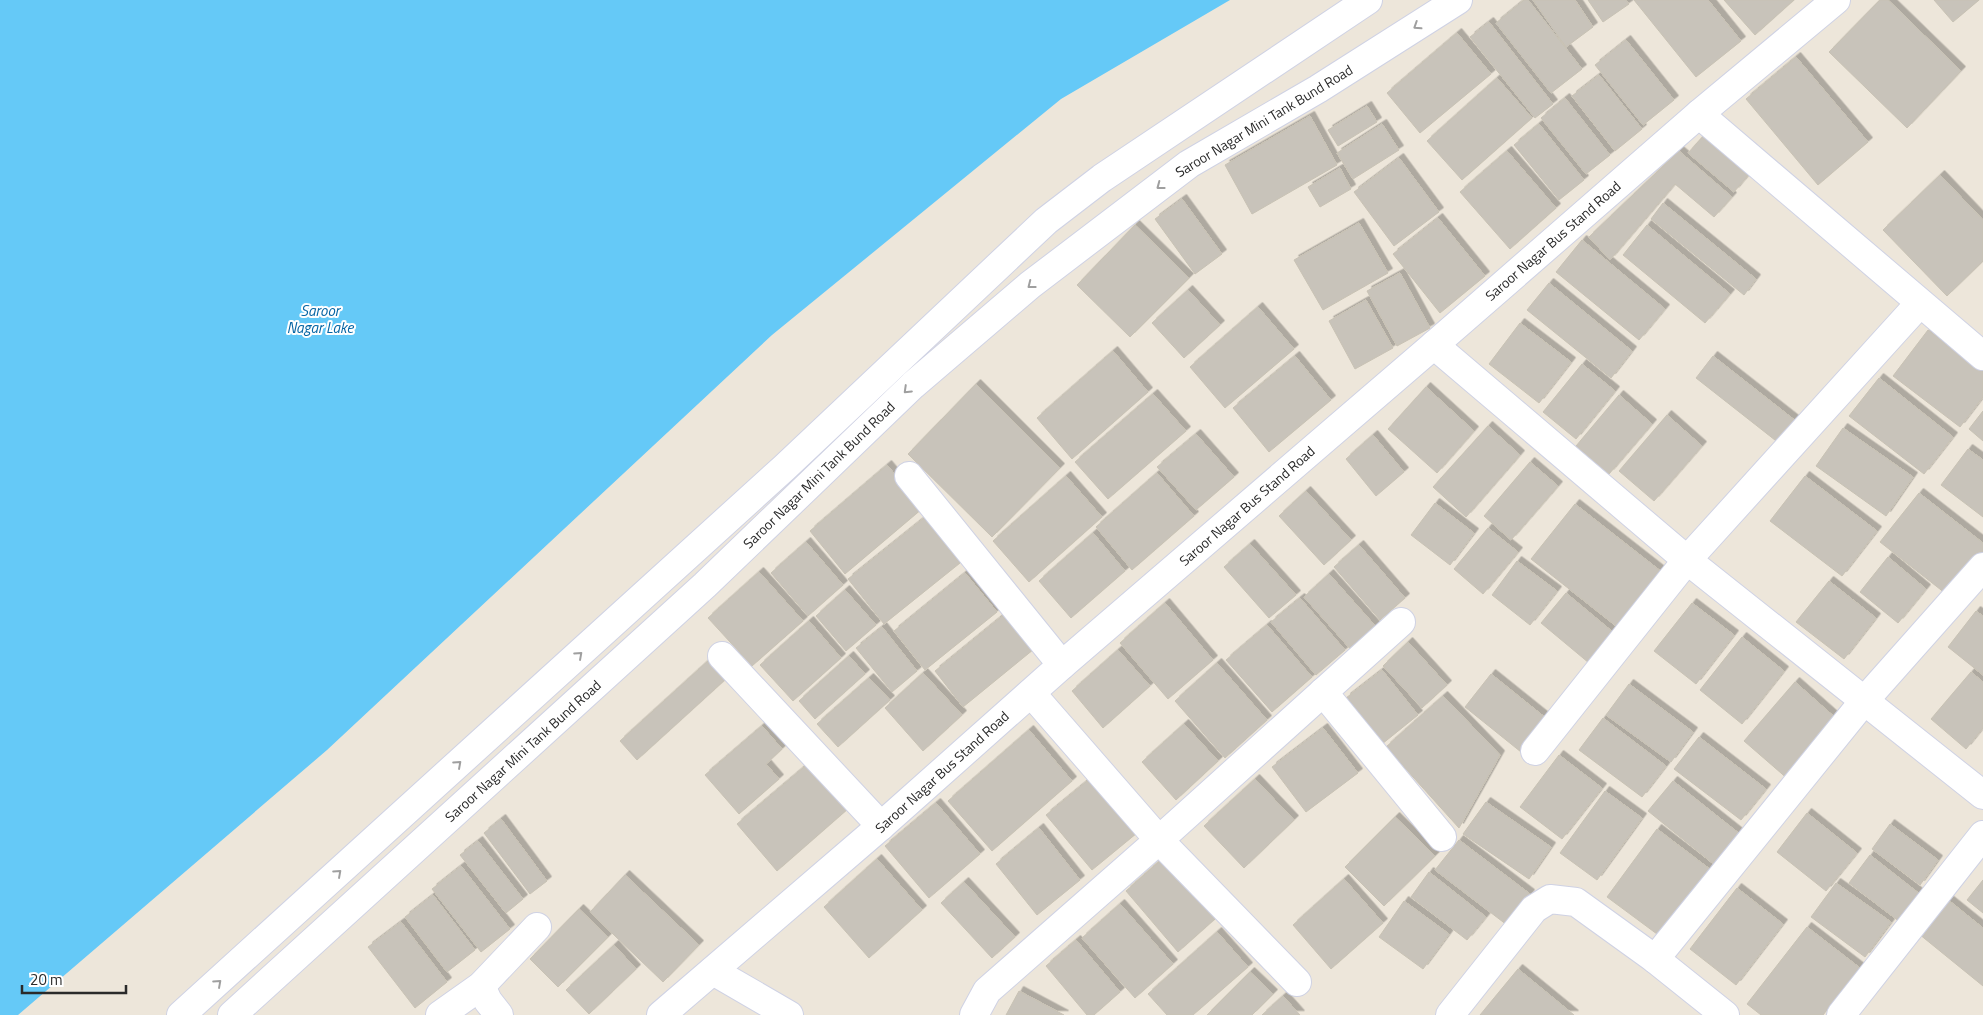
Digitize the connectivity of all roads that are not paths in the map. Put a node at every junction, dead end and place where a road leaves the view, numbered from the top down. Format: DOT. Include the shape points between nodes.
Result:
graph roads {
  1 [pos="1368,0"];
  2 [pos="1458,0"];
  3 [pos="1836,0"];
  4 [pos="1699,114"];
  5 [pos="1046,221"];
  6 [pos="1077,250"];
  7 [pos="1920,303"];
  8 [pos="1434,345"];
  9 [pos="1983,356"];
  10 [pos="784,468"];
  11 [pos="909,476"];
  12 [pos="803,490"];
  13 [pos="1687,560"];
  14 [pos="1983,567"];
  15 [pos="1402,622"];
  16 [pos="722,656"];
  17 [pos="1062,665"];
  18 [pos="1323,692"];
  19 [pos="1031,693"];
  20 [pos="1864,701"];
  21 [pos="1536,751"];
  22 [pos="1983,794"];
  23 [pos="881,826"];
  24 [pos="1983,835"];
  25 [pos="1442,837"];
  26 [pos="1159,840"];
  27 [pos="537,927"];
  28 [pos="258,946"];
  29 [pos="1655,959"];
  30 [pos="713,971"];
  31 [pos="278,972"];
  32 [pos="1297,982"];
  33 [pos="481,986"];
  34 [pos="181,1015"];
  35 [pos="232,1015"];
  36 [pos="440,1015"];
  37 [pos="499,1015"];
  38 [pos="661,1015"];
  39 [pos="789,1015"];
  40 [pos="974,1015"];
  41 [pos="1450,1015"];
  42 [pos="1725,1015"];
  43 [pos="1841,1015"];
  1 -- 5 [label="street" via="1102,178"];
  2 -- 6 [label="street, Saroor Nagar Mini Tank Bund Road, one-way" via="1318,89 1189,164"];
  3 -- 4 [label="street, Saroor Nagar Bus Stand Road"];
  4 -- 7 [label="street"];
  4 -- 8 [label="street, Saroor Nagar Bus Stand Road"];
  5 -- 6 [label="street"];
  5 -- 10 [label="street"];
  6 -- 12 [label="street, Saroor Nagar Mini Tank Bund Road, one-way" via="1030,285 913,384"];
  7 -- 9 [label="street"];
  7 -- 13 [label="street"];
  8 -- 13 [label="street"];
  8 -- 17 [label="street, Saroor Nagar Bus Stand Road"];
  10 -- 12 [label="street"];
  28 -- 10 [label="street, one-way"];
  11 -- 17 [label="street"];
  12 -- 31 [label="street, Saroor Nagar Mini Tank Bund Road" via="633,651"];
  13 -- 20 [label="street"];
  13 -- 21 [label="street"];
  14 -- 20 [label="street"];
  15 -- 18 [label="street"];
  16 -- 23 [label="street"];
  17 -- 19 [label="street, Saroor Nagar Bus Stand Road"];
  18 -- 25 [label="street"];
  18 -- 26 [label="street"];
  19 -- 23 [label="street, Saroor Nagar Bus Stand Road"];
  19 -- 26 [label="street"];
  20 -- 22 [label="street"];
  20 -- 29 [label="street"];
  23 -- 30 [label="street, Saroor Nagar Bus Stand Road"];
  24 -- 43 [label="street"];
  26 -- 32 [label="street"];
  26 -- 40 [label="street" via="987,991"];
  27 -- 33 [label="street"];
  28 -- 31 [label="street"];
  34 -- 28 [label="street, one-way"];
  29 -- 41 [label="street" via="1576,902 1550,899 1534,909"];
  29 -- 42 [label="street"];
  30 -- 38 [label="street, Saroor Nagar Bus Stand Road"];
  30 -- 39 [label="street"];
  31 -- 35 [label="street, Saroor Nagar Mini Tank Bund Road"];
  33 -- 36 [label="street"];
  33 -- 37 [label="street"];
}
